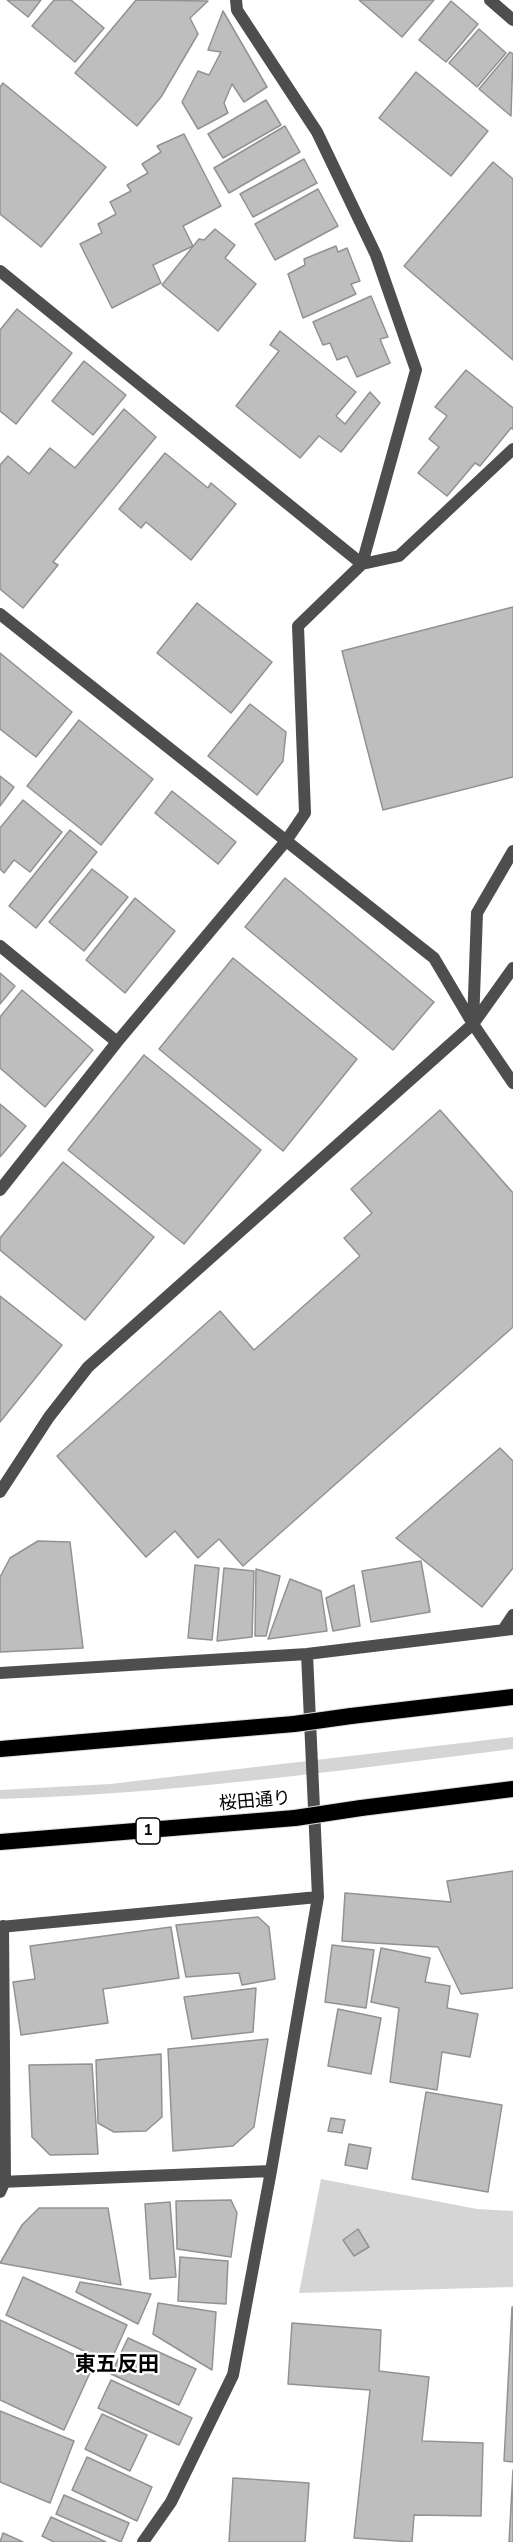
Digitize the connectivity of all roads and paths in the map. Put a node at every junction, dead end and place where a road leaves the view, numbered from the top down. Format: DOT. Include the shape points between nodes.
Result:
graph roads {
  1 [pos="236,0"];
  2 [pos="490,0"];
  3 [pos="513,20"];
  4 [pos="0,271"];
  5 [pos="513,449"];
  6 [pos="362,564"];
  7 [pos="0,614"];
  8 [pos="286,841"];
  9 [pos="513,851"];
  10 [pos="0,946"];
  11 [pos="513,968"];
  12 [pos="473,1024"];
  13 [pos="117,1042"];
  14 [pos="513,1083"];
  15 [pos="0,1190"];
  16 [pos="0,1492"];
  17 [pos="513,1615"];
  18 [pos="508,1629"];
  19 [pos="308,1654"];
  20 [pos="0,1673"];
  21 [pos="513,1697"];
  22 [pos="0,1749"];
  23 [pos="513,1789"];
  24 [pos="0,1842"];
  25 [pos="318,1897"];
  26 [pos="1,1927"];
  27 [pos="272,2171"];
  28 [pos="2,2185"];
  29 [pos="143,2542"];
  1 -- 6 [label="street" via="237,10 316,132 376,255 416,370"];
  2 -- 3 [label="street"];
  4 -- 6 [label="street"];
  5 -- 6 [label="street" via="399,556"];
  6 -- 8 [label="street" via="298,626 305,813"];
  7 -- 8 [label="street"];
  8 -- 12 [label="street" via="434,958"];
  8 -- 13 [label="street"];
  9 -- 12 [label="street" via="477,913"];
  10 -- 13 [label="street"];
  11 -- 12 [label="street"];
  12 -- 14 [label="street"];
  12 -- 16 [label="street" via="88,1367 49,1417"];
  13 -- 15 [label="street"];
  17 -- 18 [label="street"];
  18 -- 19 [label="street"];
  19 -- 20 [label="street"];
  19 -- 25 [label="street"];
  21 -- 22 [label="highway, bridge" via="294,1724"];
  23 -- 24 [label="highway, 桜田通り / 1, bridge" via="295,1818"];
  25 -- 26 [label="street"];
  25 -- 27 [label="street"];
  26 -- 28 [label="street"];
  27 -- 28 [label="street"];
  27 -- 29 [label="street" via="232,2375 171,2502"];
}
